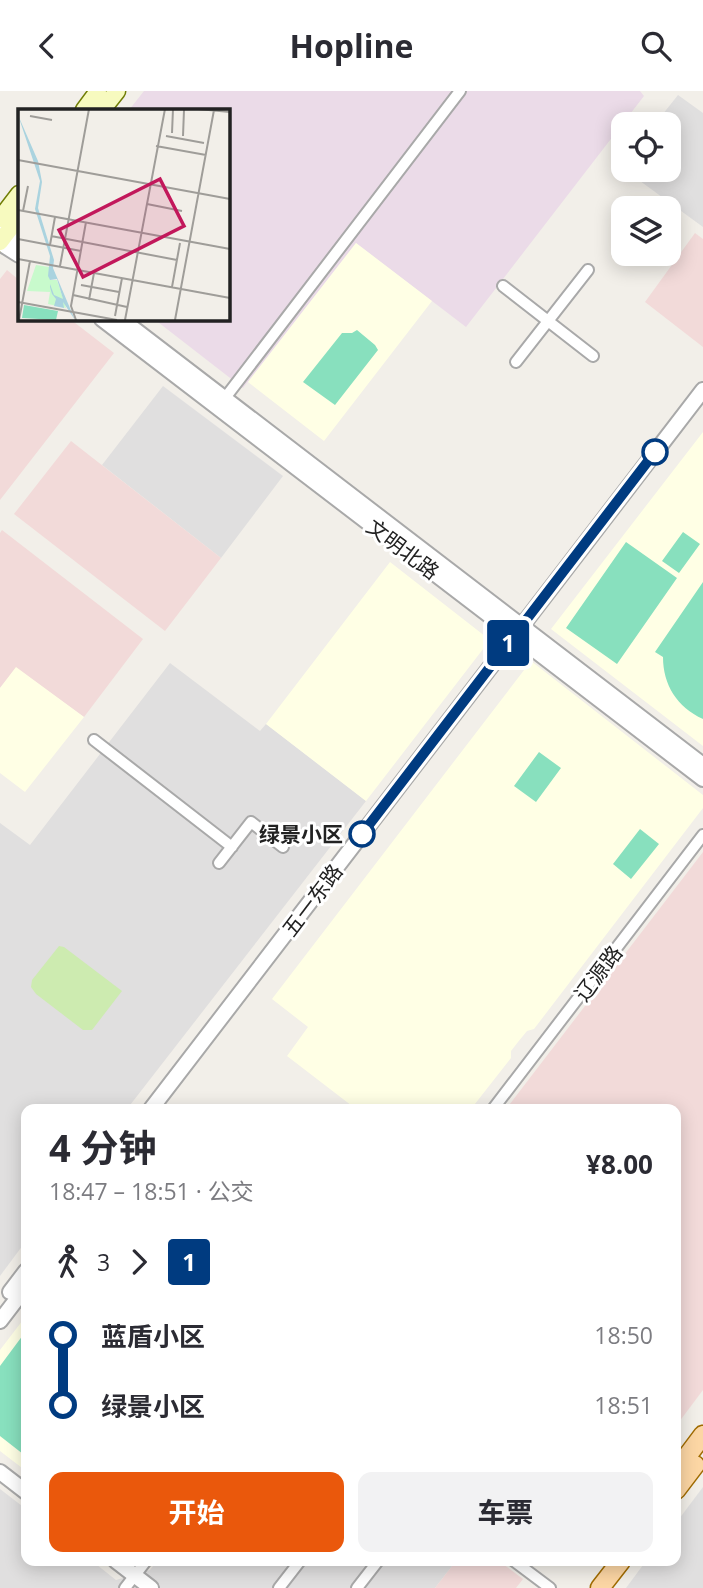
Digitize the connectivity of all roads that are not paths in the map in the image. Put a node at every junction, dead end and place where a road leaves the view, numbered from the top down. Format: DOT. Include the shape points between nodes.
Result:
graph roads {
  1 [pos="98,91"];
  2 [pos="117,91"];
  3 [pos="460,91"];
  4 [pos="85,109"];
  5 [pos="103,109"];
  6 [pos="18,197"];
  7 [pos="18,218"];
  8 [pos="5,233"];
  9 [pos="18,253"];
  10 [pos="588,270"];
  11 [pos="503,286"];
  12 [pos="103,320"];
  13 [pos="122,320"];
  14 [pos="548,322"];
  15 [pos="593,356"];
  16 [pos="516,362"];
  17 [pos="703,390"];
  18 [pos="225,398"];
  19 [pos="703,406"];
  20 [pos="522,632"];
  21 [pos="94,740"];
  22 [pos="703,765"];
  23 [pos="703,779"];
  24 [pos="703,835"];
  25 [pos="283,847"];
  26 [pos="232,848"];
  27 [pos="219,863"];
  28 [pos="155,1104"];
  29 [pos="166,1104"];
  30 [pos="497,1104"];
  31 [pos="21,1278"];
  32 [pos="21,1294"];
  33 [pos="0,1305"];
  34 [pos="0,1321"];
  35 [pos="703,1435"];
  36 [pos="703,1454"];
  37 [pos="681,1464"];
  38 [pos="0,1472"];
  39 [pos="681,1483"];
  40 [pos="21,1488"];
  41 [pos="123,1566"];
  42 [pos="142,1566"];
  43 [pos="296,1566"];
  44 [pos="374,1566"];
  45 [pos="521,1566"];
  46 [pos="603,1566"];
  47 [pos="617,1566"];
  48 [pos="135,1575"];
  49 [pos="125,1588"];
  50 [pos="151,1588"];
  51 [pos="279,1588"];
  52 [pos="357,1588"];
  53 [pos="550,1588"];
  54 [pos="586,1588"];
  55 [pos="600,1588"];
  1 -- 4 [label="main road"];
  2 -- 5 [label="main road"];
  3 -- 18 [label="street"];
  6 -- 8 [label="main road"];
  7 -- 8 [label="main road"];
  8 -- 9 [label="street"];
  10 -- 14 [label="street"];
  11 -- 14 [label="street"];
  12 -- 20 [label="street, 文明北路"];
  13 -- 18 [label="street, 文明北路"];
  14 -- 15 [label="street"];
  14 -- 16 [label="street"];
  17 -- 20 [label="street, 五一东路"];
  18 -- 20 [label="street, 文明北路"];
  19 -- 20 [label="street, 五一东路"];
  20 -- 22 [label="street, 文明北路"];
  20 -- 23 [label="street, 文明北路"];
  20 -- 28 [label="street, 五一东路"];
  20 -- 29 [label="street, 五一东路"];
  21 -- 26 [label="street"];
  24 -- 30 [label="street, 辽源路"];
  25 -- 26 [label="street" via="251,823"];
  26 -- 27 [label="street"];
  31 -- 33 [label="street"];
  32 -- 34 [label="street"];
  35 -- 37 [label="main road"];
  36 -- 39 [label="main road"];
  38 -- 40 [label="street"];
  41 -- 48 [label="street"];
  42 -- 48 [label="street"];
  43 -- 51 [label="street"];
  44 -- 52 [label="street"];
  45 -- 53 [label="street"];
  46 -- 54 [label="main road"];
  47 -- 55 [label="main road"];
  48 -- 49 [label="street"];
  48 -- 50 [label="street"];
}
